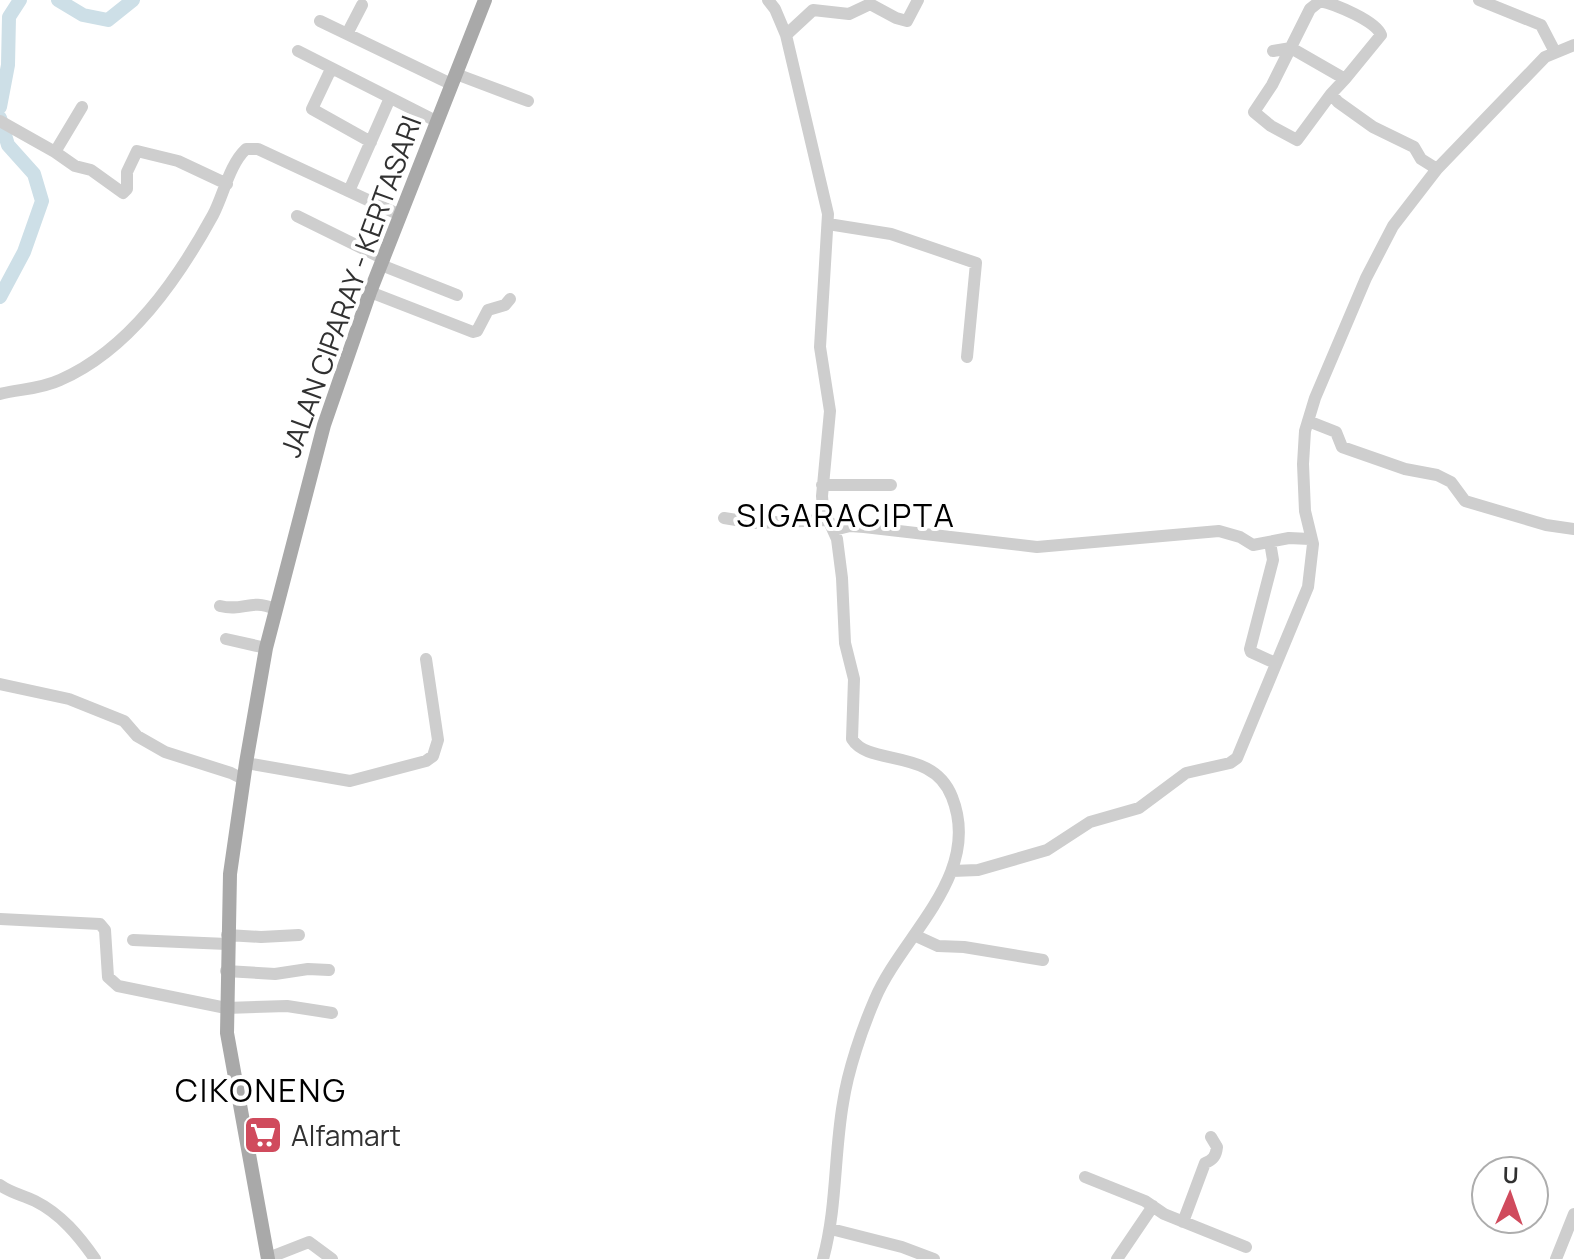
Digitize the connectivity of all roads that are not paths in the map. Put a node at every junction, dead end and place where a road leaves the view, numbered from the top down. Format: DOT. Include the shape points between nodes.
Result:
graph roads {
  1 [pos="485,0"];
  2 [pos="768,0"];
  3 [pos="918,0"];
  4 [pos="1479,0"];
  5 [pos="362,5"];
  6 [pos="320,21"];
  7 [pos="348,32"];
  8 [pos="786,35"];
  9 [pos="1574,45"];
  10 [pos="1291,48"];
  11 [pos="298,51"];
  12 [pos="1273,51"];
  13 [pos="1555,52"];
  14 [pos="331,69"];
  15 [pos="453,79"];
  16 [pos="1345,79"];
  17 [pos="1331,94"];
  18 [pos="390,98"];
  19 [pos="528,101"];
  20 [pos="82,107"];
  21 [pos="2,121"];
  22 [pos="436,121"];
  23 [pos="371,142"];
  24 [pos="55,152"];
  25 [pos="1437,169"];
  26 [pos="227,184"];
  27 [pos="349,191"];
  28 [pos="400,215"];
  29 [pos="297,216"];
  30 [pos="828,224"];
  31 [pos="382,262"];
  32 [pos="370,292"];
  33 [pos="457,295"];
  34 [pos="510,299"];
  35 [pos="967,357"];
  36 [pos="0,394"];
  37 [pos="1308,421"];
  38 [pos="822,485"];
  39 [pos="891,485"];
  40 [pos="724,518"];
  41 [pos="831,525"];
  42 [pos="1574,529"];
  43 [pos="1310,539"];
  44 [pos="1270,542"];
  45 [pos="220,606"];
  46 [pos="275,609"];
  47 [pos="226,639"];
  48 [pos="266,648"];
  49 [pos="426,659"];
  50 [pos="1275,663"];
  51 [pos="0,684"];
  52 [pos="246,763"];
  53 [pos="243,779"];
  54 [pos="952,871"];
  55 [pos="0,919"];
  56 [pos="299,935"];
  57 [pos="914,935"];
  58 [pos="133,940"];
  59 [pos="227,940"];
  60 [pos="1043,960"];
  61 [pos="329,970"];
  62 [pos="226,971"];
  63 [pos="226,1008"];
  64 [pos="332,1013"];
  65 [pos="1211,1137"];
  66 [pos="1085,1177"];
  67 [pos="0,1185"];
  68 [pos="1153,1206"];
  69 [pos="1574,1214"];
  70 [pos="1183,1222"];
  71 [pos="831,1229"];
  72 [pos="1246,1247"];
  73 [pos="95,1259"];
  74 [pos="268,1259"];
  75 [pos="332,1259"];
  76 [pos="823,1259"];
  77 [pos="934,1259"];
  78 [pos="1117,1259"];
  79 [pos="1556,1259"];
  1 -- 15 [label="main road, JALAN CIPARAY - KERTASARI"];
  2 -- 8 [label="street"];
  3 -- 8 [label="street" via="907,21 873,4 849,14 813,10"];
  4 -- 13 [label="street" via="1541,25"];
  5 -- 7 [label="street"];
  6 -- 7 [label="street"];
  7 -- 15 [label="street"];
  8 -- 30 [label="street"];
  9 -- 13 [label="street"];
  10 -- 12 [label="street"];
  10 -- 16 [label="street"];
  10 -- 16 [label="street" via="1310,9 1320,1 1368,21 1381,35"];
  10 -- 17 [label="street" via="1256,115 1297,140"];
  11 -- 14 [label="street"];
  13 -- 25 [label="street"];
  14 -- 18 [label="street"];
  14 -- 23 [label="street" via="312,109"];
  15 -- 19 [label="street"];
  15 -- 22 [label="main road, JALAN CIPARAY - KERTASARI"];
  16 -- 17 [label="street"];
  17 -- 25 [label="street" via="1373,127 1414,147"];
  18 -- 22 [label="street"];
  18 -- 23 [label="street"];
  20 -- 24 [label="street"];
  21 -- 24 [label="street"];
  22 -- 28 [label="main road, JALAN CIPARAY - KERTASARI"];
  23 -- 27 [label="street"];
  24 -- 26 [label="street" via="123,193 138,151 178,161"];
  25 -- 37 [label="street" via="1393,226"];
  26 -- 27 [label="street" via="243,151 254,148"];
  26 -- 36 [label="street" via="178,270 122,339 60,380"];
  27 -- 28 [label="street"];
  28 -- 31 [label="main road, JALAN CIPARAY - KERTASARI"];
  29 -- 31 [label="street"];
  30 -- 35 [label="street" via="891,234 976,263"];
  30 -- 38 [label="street" via="820,347 830,411"];
  31 -- 32 [label="main road, JALAN CIPARAY - KERTASARI"];
  31 -- 33 [label="street"];
  32 -- 34 [label="street" via="473,332 488,310"];
  32 -- 46 [label="main road, JALAN CIPARAY - KERTASARI" via="324,425"];
  37 -- 42 [label="street" via="1336,432 1339,445 1350,450 1451,482 1465,501"];
  37 -- 43 [label="street" via="1303,464"];
  38 -- 39 [label="street"];
  38 -- 41 [label="street" via="823,508"];
  40 -- 41 [label="street"];
  41 -- 44 [label="street" via="1037,547 1208,531 1249,544"];
  41 -- 54 [label="street" via="854,679 852,739 862,748 923,766 947,786 957,811"];
  43 -- 44 [label="street"];
  43 -- 50 [label="street" via="1308,587"];
  44 -- 50 [label="street" via="1273,560 1250,649"];
  45 -- 46 [label="street" via="231,609 261,602"];
  46 -- 48 [label="main road, JALAN CIPARAY - KERTASARI"];
  47 -- 48 [label="street"];
  48 -- 52 [label="main road, JALAN CIPARAY - KERTASARI"];
  49 -- 52 [label="street" via="438,740 426,761 350,781"];
  50 -- 54 [label="street" via="1234,761 1186,773 1139,808 1090,822 1047,850 978,870"];
  51 -- 53 [label="street" via="69,699 124,721 137,736 165,752"];
  52 -- 53 [label="main road, JALAN CIPARAY - KERTASARI"];
  53 -- 59 [label="main road, JALAN CIPARAY - KERTASARI"];
  54 -- 57 [label="street"];
  55 -- 63 [label="street" via="100,924 113,983"];
  56 -- 59 [label="street"];
  57 -- 60 [label="street" via="938,946"];
  57 -- 71 [label="street" via="874,1000 855,1057 841,1112"];
  58 -- 59 [label="street"];
  59 -- 62 [label="main road, JALAN CIPARAY - KERTASARI"];
  61 -- 62 [label="street"];
  62 -- 63 [label="main road, JALAN CIPARAY - KERTASARI"];
  63 -- 64 [label="street" via="287,1006"];
  63 -- 74 [label="main road, JALAN CIPARAY - KERTASARI" via="230,1058"];
  65 -- 70 [label="street" via="1215,1157 1205,1163"];
  66 -- 68 [label="street"];
  67 -- 73 [label="street" via="38,1202 74,1231"];
  68 -- 70 [label="street"];
  68 -- 78 [label="street"];
  69 -- 79 [label="street"];
  70 -- 72 [label="street"];
  71 -- 76 [label="street"];
  71 -- 77 [label="street"];
  74 -- 75 [label="street" via="309,1242"];
}
